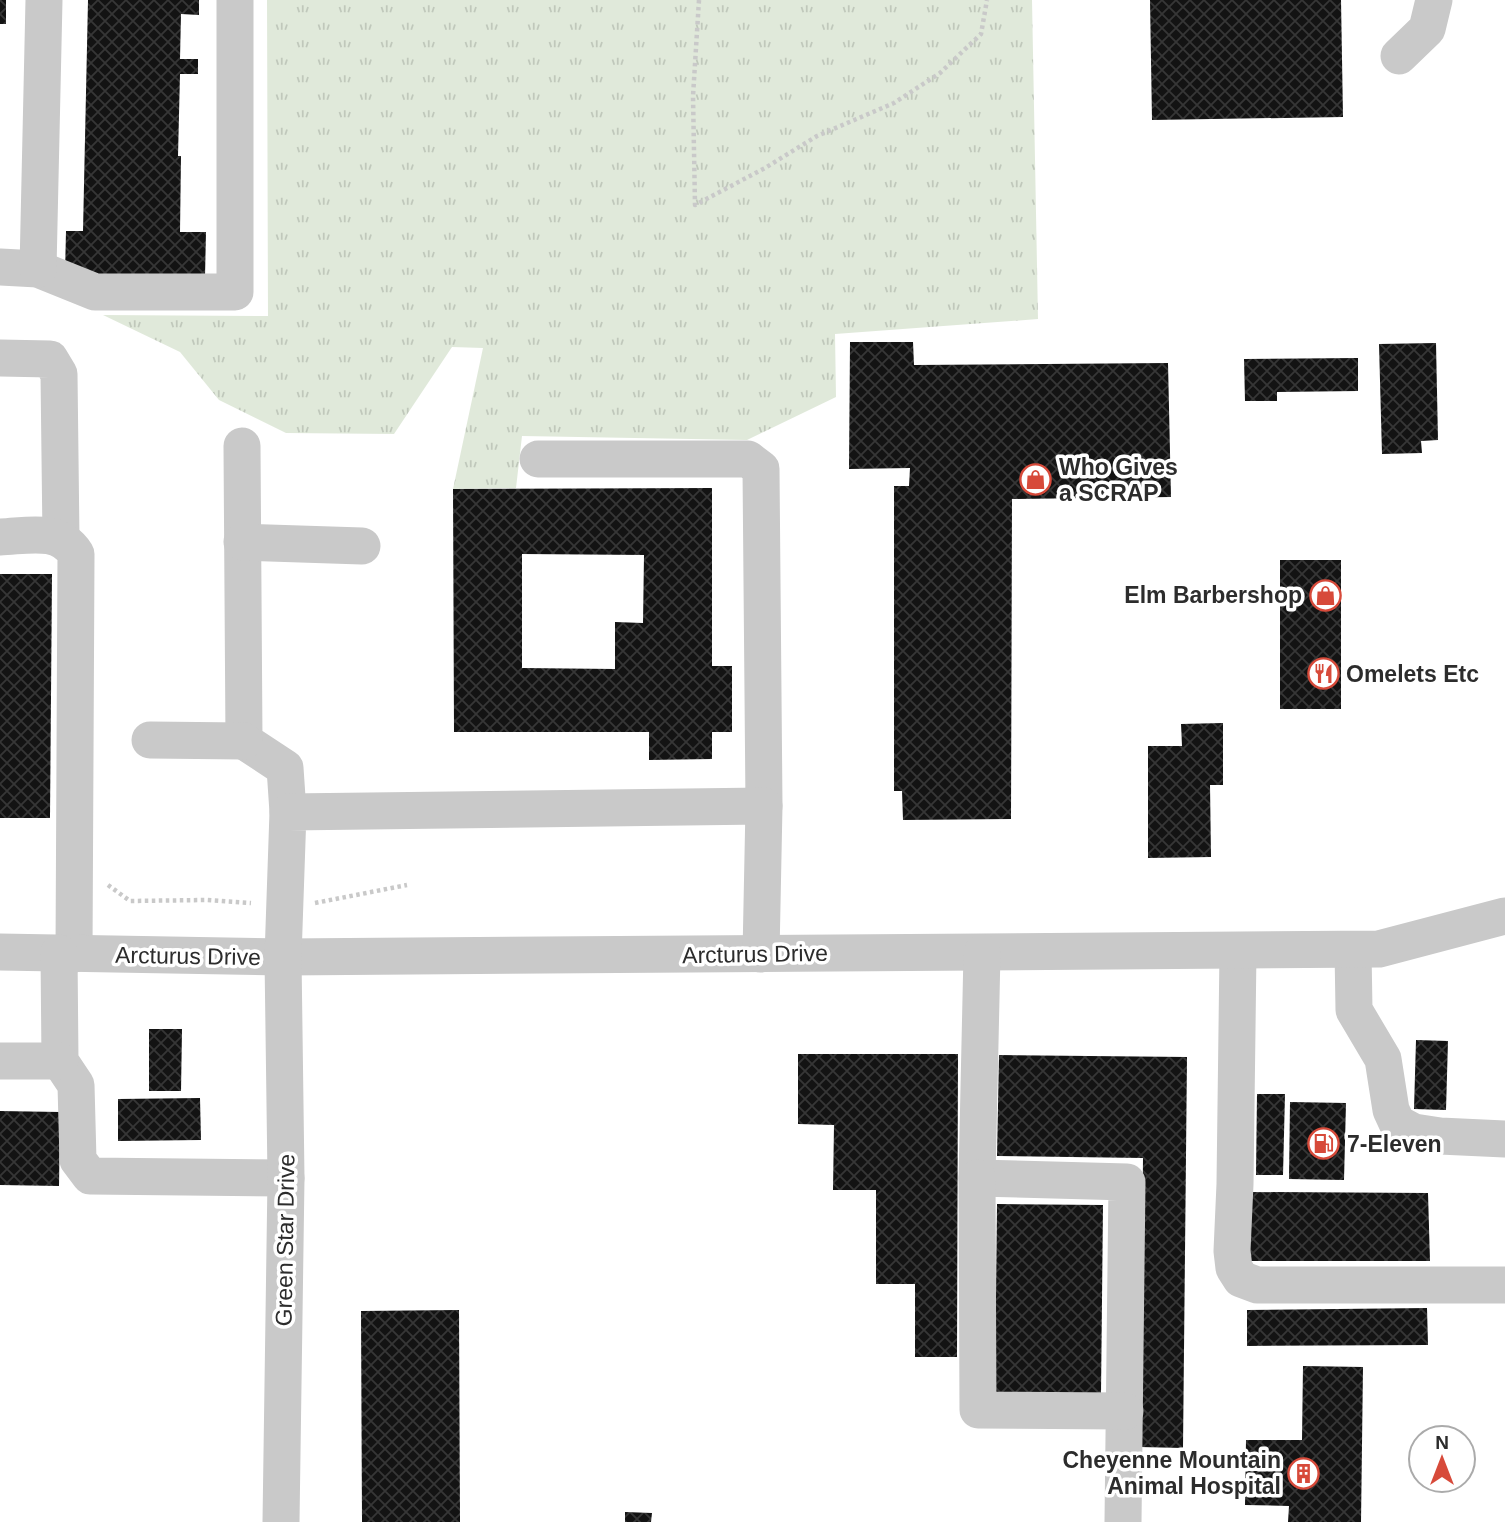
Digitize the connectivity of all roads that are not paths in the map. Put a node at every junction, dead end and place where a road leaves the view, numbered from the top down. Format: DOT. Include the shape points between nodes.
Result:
graph roads {
  1 [pos="44,0"];
  2 [pos="235,0"];
  3 [pos="1434,0"];
  4 [pos="1399,56"];
  5 [pos="0,267"];
  6 [pos="38,269"];
  7 [pos="0,358"];
  8 [pos="242,446"];
  9 [pos="538,459"];
  10 [pos="0,537"];
  11 [pos="61,539"];
  12 [pos="242,542"];
  13 [pos="362,546"];
  14 [pos="150,740"];
  15 [pos="244,741"];
  16 [pos="764,806"];
  17 [pos="288,812"];
  18 [pos="1505,916"];
  19 [pos="1353,950"];
  20 [pos="1238,951"];
  21 [pos="0,952"];
  22 [pos="67,953"];
  23 [pos="982,953"];
  24 [pos="761,954"];
  25 [pos="283,957"];
  26 [pos="0,1061"];
  27 [pos="60,1061"];
  28 [pos="1505,1139"];
  29 [pos="286,1178"];
  30 [pos="977,1178"];
  31 [pos="1505,1285"];
  32 [pos="1125,1411"];
  33 [pos="281,1522"];
  34 [pos="1124,1522"];
  1 -- 6 [label="street"];
  2 -- 6 [label="street" via="235,292 95,292"];
  3 -- 4 [label="street" via="1427,29"];
  5 -- 6 [label="street"];
  7 -- 11 [label="street" via="50,359 59,374"];
  8 -- 12 [label="street"];
  9 -- 16 [label="street" via="748,459 761,469"];
  10 -- 11 [label="street" via="49,535"];
  11 -- 22 [label="street" via="76,554 75,872"];
  12 -- 13 [label="street"];
  12 -- 15 [label="street"];
  14 -- 15 [label="street"];
  15 -- 17 [label="street, Green Star Drive" via="285,768"];
  16 -- 17 [label="street"];
  16 -- 24 [label="street"];
  17 -- 25 [label="street, Green Star Drive"];
  18 -- 19 [label="street, Arcturus Drive" via="1378,949"];
  19 -- 20 [label="street, Arcturus Drive"];
  19 -- 28 [label="street" via="1354,1010 1383,1059 1397,1123 1440,1136"];
  20 -- 23 [label="street, Arcturus Drive"];
  20 -- 31 [label="street" via="1232,1251 1241,1279 1257,1285"];
  21 -- 22 [label="street, Arcturus Drive"];
  22 -- 25 [label="street, Arcturus Drive"];
  22 -- 27 [label="street"];
  23 -- 24 [label="street, Arcturus Drive"];
  23 -- 30 [label="street"];
  24 -- 25 [label="street, Arcturus Drive"];
  25 -- 29 [label="street, Green Star Drive"];
  26 -- 27 [label="street"];
  27 -- 29 [label="street" via="76,1085 78,1160 90,1176"];
  29 -- 33 [label="street, Green Star Drive"];
  30 -- 32 [label="street" via="978,1410"];
  30 -- 32 [label="street" via="1127,1182"];
  32 -- 34 [label="street"];
}
